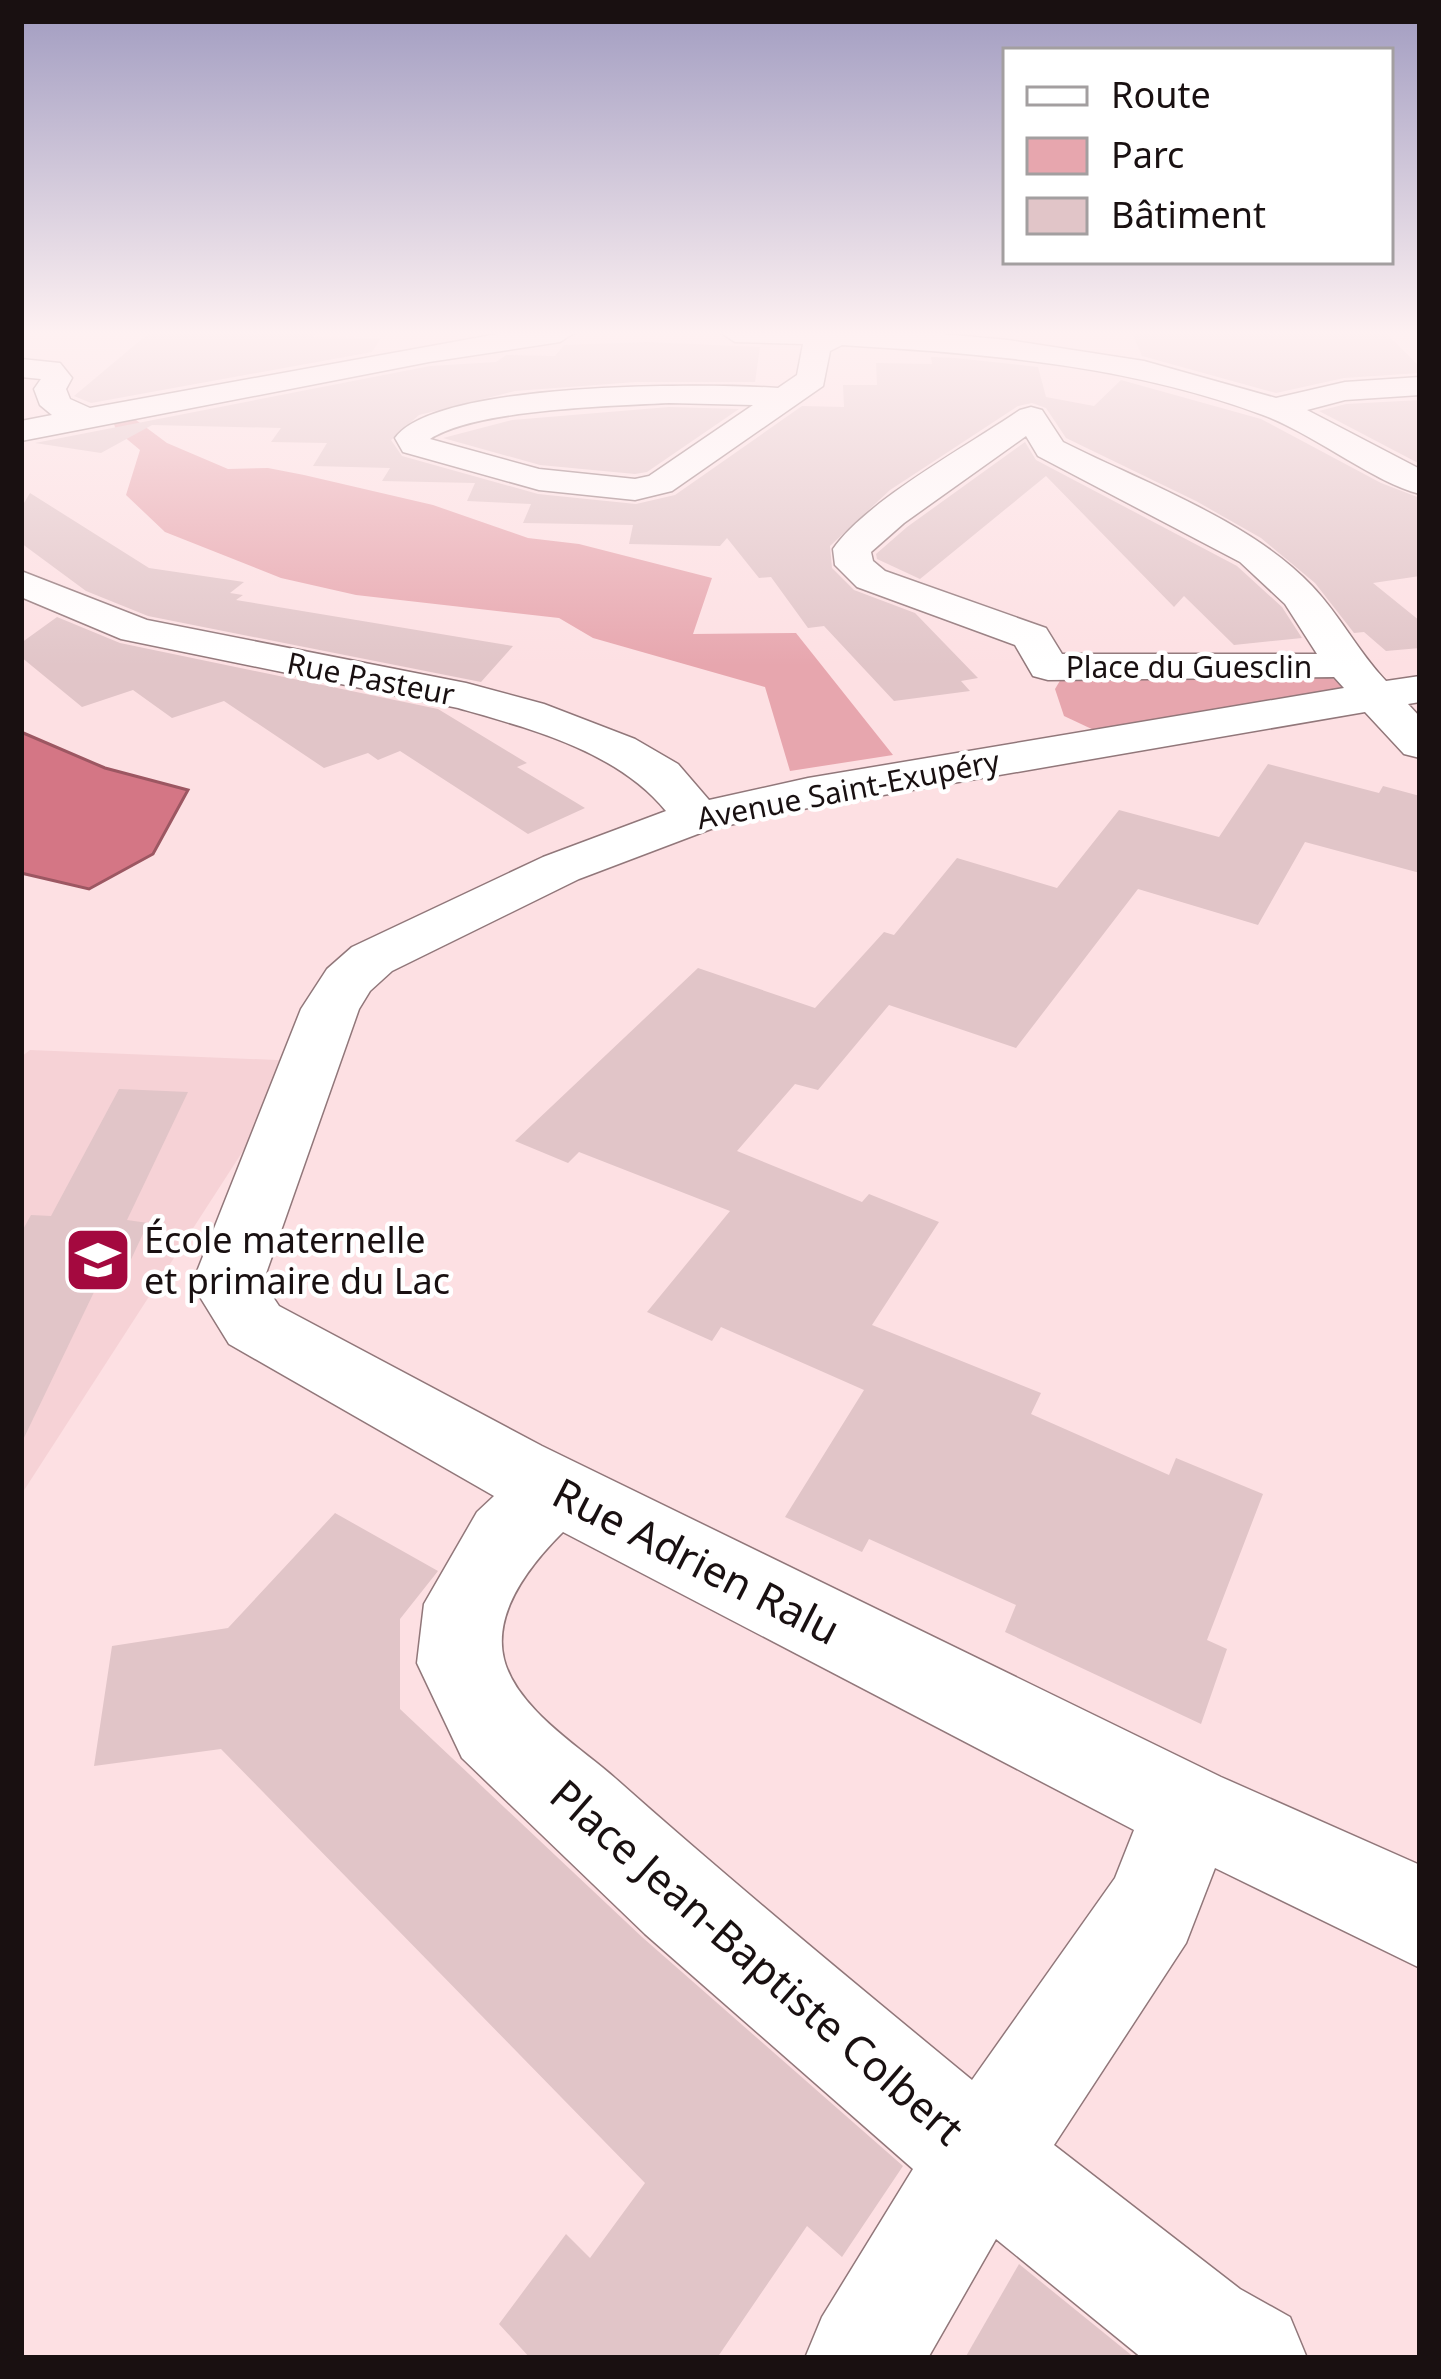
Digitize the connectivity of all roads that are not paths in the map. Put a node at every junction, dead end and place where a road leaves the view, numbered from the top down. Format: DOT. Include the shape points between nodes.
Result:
graph roads {
  1 [pos="415,444"];
  2 [pos="718,444"];
  3 [pos="997,444"];
  4 [pos="1076,444"];
  5 [pos="1345,444"];
  6 [pos="1418,481"];
  7 [pos="21,583"];
  8 [pos="1344,662"];
  9 [pos="1048,667"];
  10 [pos="1399,693"];
  11 [pos="1420,744"];
  12 [pos="1038,752"];
  13 [pos="698,817"];
  14 [pos="227,1284"];
  15 [pos="556,1488"];
  16 [pos="1188,1809"];
  17 [pos="1420,1919"];
  18 [pos="982,2158"];
  19 [pos="863,2358"];
  20 [pos="1249,2358"];
  1 -- 2 [label="street" via="615,494 660,484"];
  3 -- 9 [label="street" via="859,539 854,565 1031,637"];
  4 -- 8 [label="street" via="1254,554 1300,596"];
  5 -- 6 [label="street"];
  7 -- 13 [label="street, Rue Pasteur" via="136,630 528,714 662,774"];
  8 -- 9 [label="street, Place du Guesclin"];
  8 -- 10 [label="street"];
  9 -- 12 [label="street, Place du Guesclin"];
  10 -- 11 [label="street"];
  10 -- 12 [label="street, Avenue Saint-Exupéry"];
  12 -- 13 [label="street, Avenue Saint-Exupéry"];
  13 -- 14 [label="street, Avenue Saint-Exupéry" via="506,893 372,959 347,982"];
  14 -- 15 [label="street, Rue Adrien Ralu" via="254,1325"];
  15 -- 16 [label="street, Rue Adrien Ralu"];
  15 -- 18 [label="street, Place Jean-Baptiste Colbert" via="506,1536 466,1604 460,1663 494,1728 679,1900"];
  16 -- 17 [label="street, Rue Adrien Ralu"];
  16 -- 18 [label="street" via="1152,1909"];
  18 -- 19 [label="street"];
  18 -- 20 [label="street, Place Jean-Baptiste Colbert" via="1199,2330"];
}
